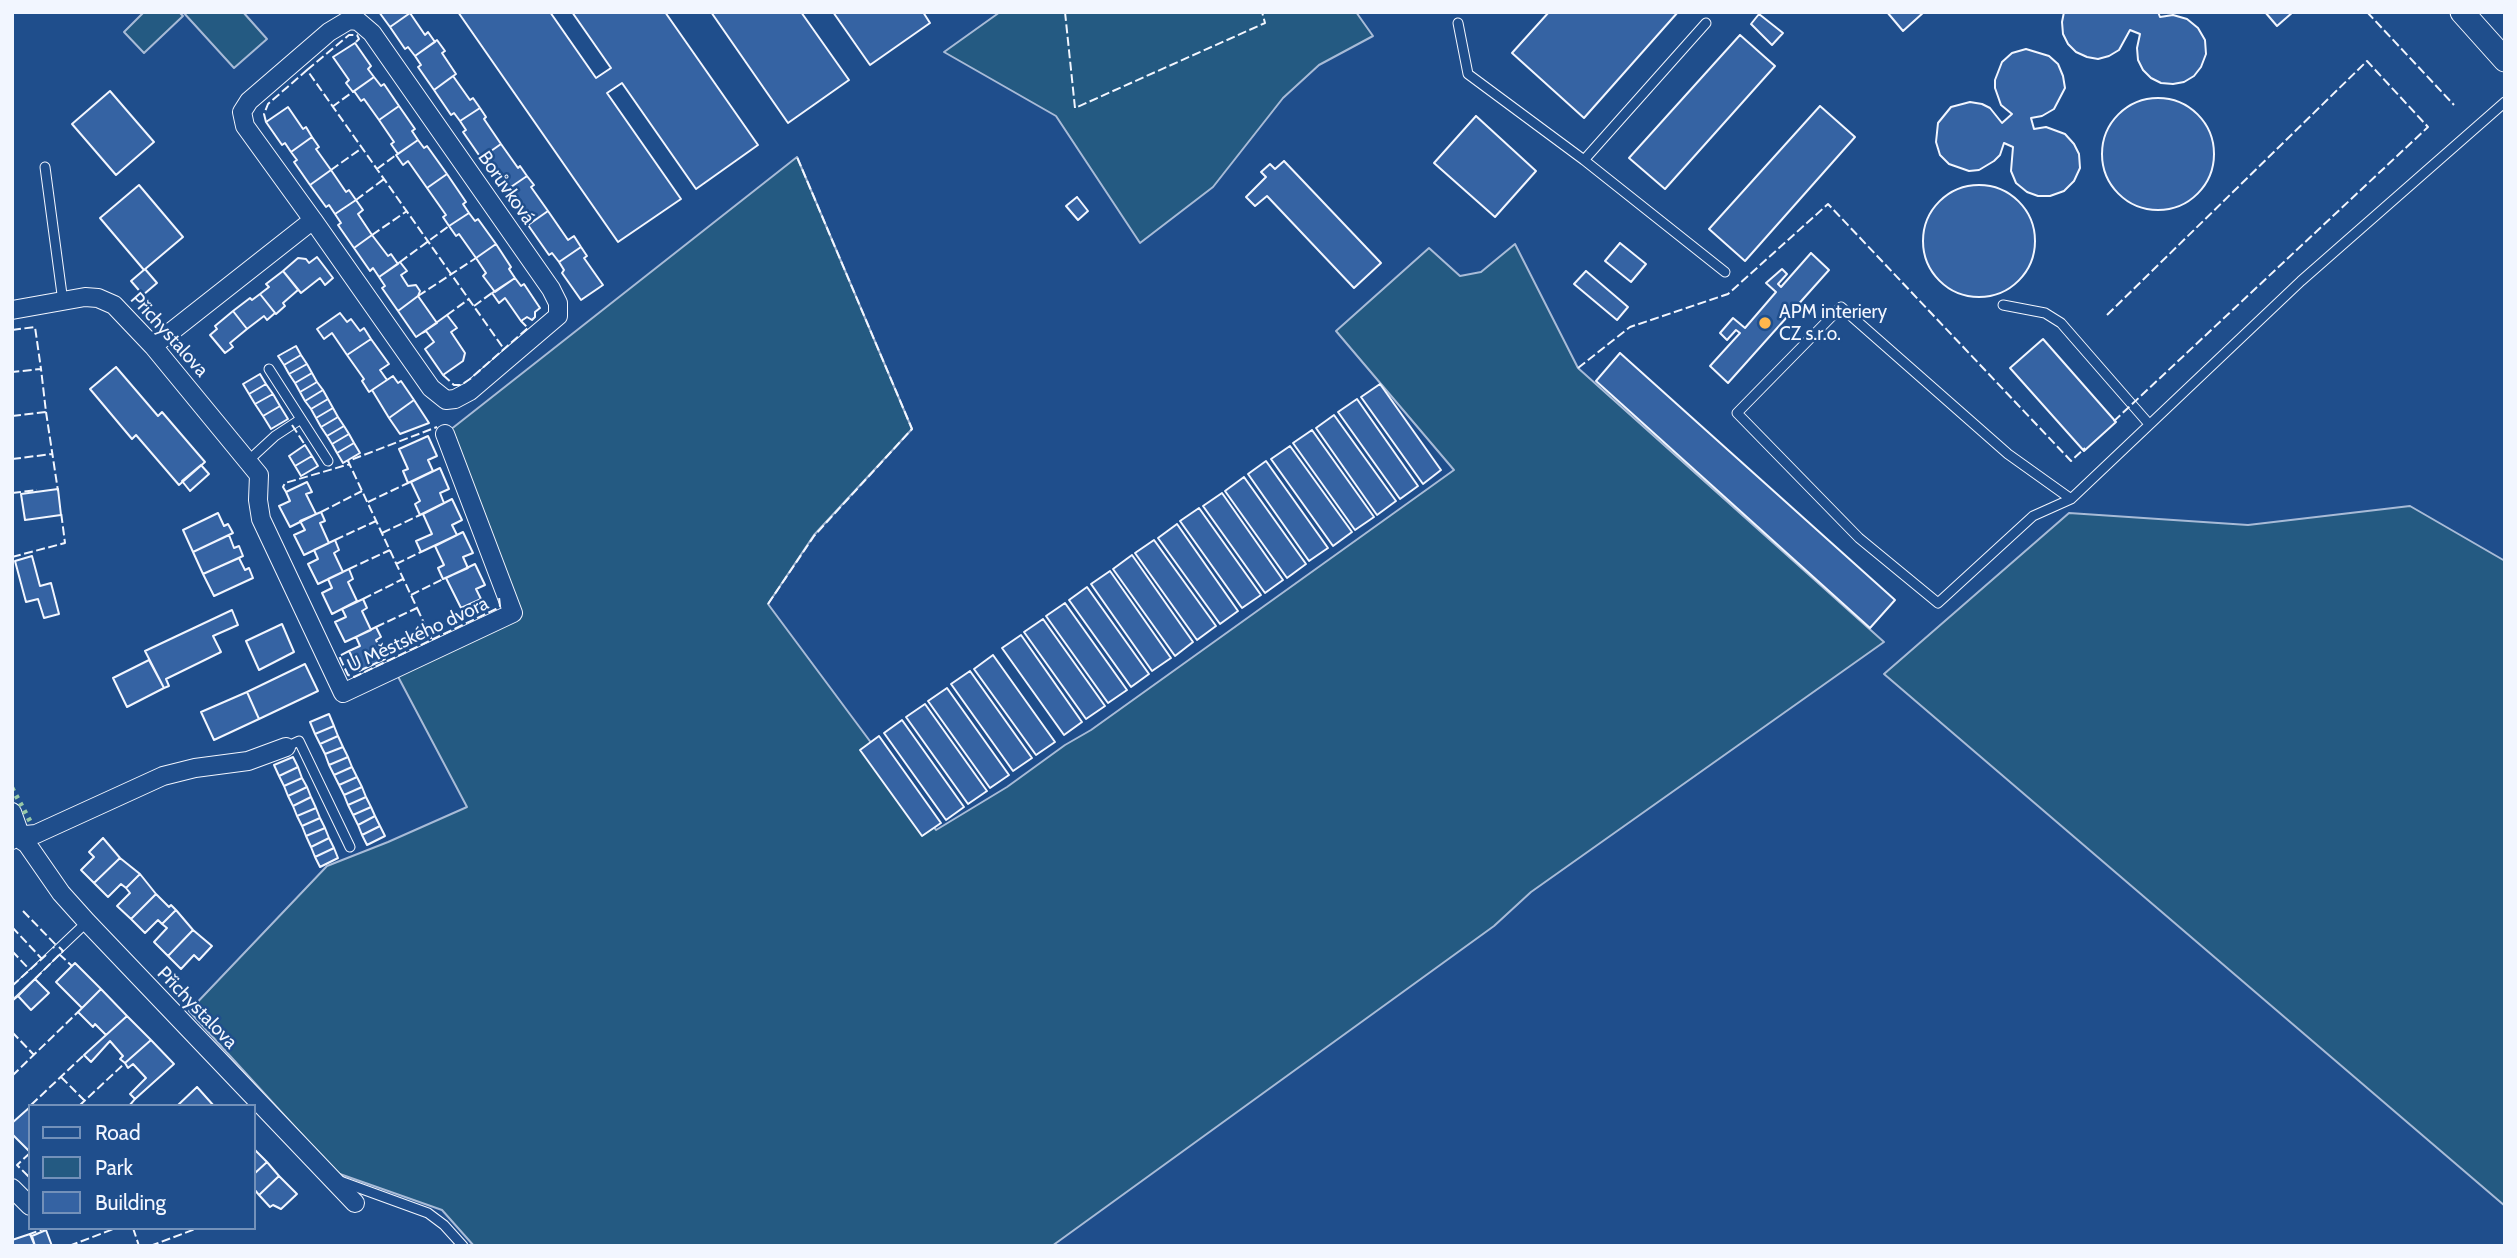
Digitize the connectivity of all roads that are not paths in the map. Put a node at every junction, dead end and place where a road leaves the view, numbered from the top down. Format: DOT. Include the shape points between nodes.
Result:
graph roads {
  1 [pos="2462,12"];
  2 [pos="1458,23"];
  3 [pos="1706,23"];
  4 [pos="2502,57"];
  5 [pos="2505,102"];
  6 [pos="1584,160"];
  7 [pos="46,167"];
  8 [pos="313,220"];
  9 [pos="1725,272"];
  10 [pos="63,302"];
  11 [pos="2003,305"];
  12 [pos="12,310"];
  13 [pos="153,346"];
  14 [pos="270,369"];
  15 [pos="301,419"];
  16 [pos="2150,424"];
  17 [pos="445,434"];
  18 [pos="328,461"];
  19 [pos="254,467"];
  20 [pos="2071,499"];
  21 [pos="286,747"];
  22 [pos="12,812"];
  23 [pos="14,838"];
  24 [pos="349,847"];
  25 [pos="87,922"];
  26 [pos="12,993"];
  27 [pos="328,1176"];
  28 [pos="12,1188"];
  29 [pos="355,1203"];
  30 [pos="28,1204"];
  31 [pos="463,1246"];
  1 -- 4 [label="street"];
  2 -- 6 [label="lane" via="1468,74"];
  3 -- 6 [label="lane"];
  5 -- 16 [label="lane" via="2301,281"];
  6 -- 9 [label="lane"];
  7 -- 10 [label="lane"];
  8 -- 8 [label="street, Borůvková" via="245,126 242,112 329,32 354,20 372,33 516,239 556,298 558,316 470,391 446,400 431,388"];
  8 -- 13 [label="street"];
  10 -- 12 [label="street, Přichystalova"];
  10 -- 13 [label="street, Přichystalova" via="85,298 108,301"];
  11 -- 16 [label="lane" via="2045,313 2061,323"];
  13 -- 19 [label="street, Přichystalova"];
  14 -- 15 [label="lane"];
  15 -- 18 [label="lane"];
  15 -- 19 [label="lane" via="275,436"];
  16 -- 20 [label="lane"];
  17 -- 19 [label="street, U Městského dvora" via="513,613 343,693 261,519"];
  20 -- 20 [label="lane" via="2008,454 1841,307 1737,414 1859,538 1938,603 2033,516"];
  21 -- 23 [label="street" via="248,761 163,776 40,832"];
  21 -- 24 [label="lane" via="299,741"];
  22 -- 23 [label="street" via="18,825"];
  23 -- 25 [label="street, Přichystalova" via="30,848"];
  25 -- 26 [label="lane"];
  25 -- 27 [label="street, Přichystalova"];
  27 -- 29 [label="street, Přichystalova"];
  27 -- 31 [label="lane" via="428,1213"];
  28 -- 30 [label="street"];
}
